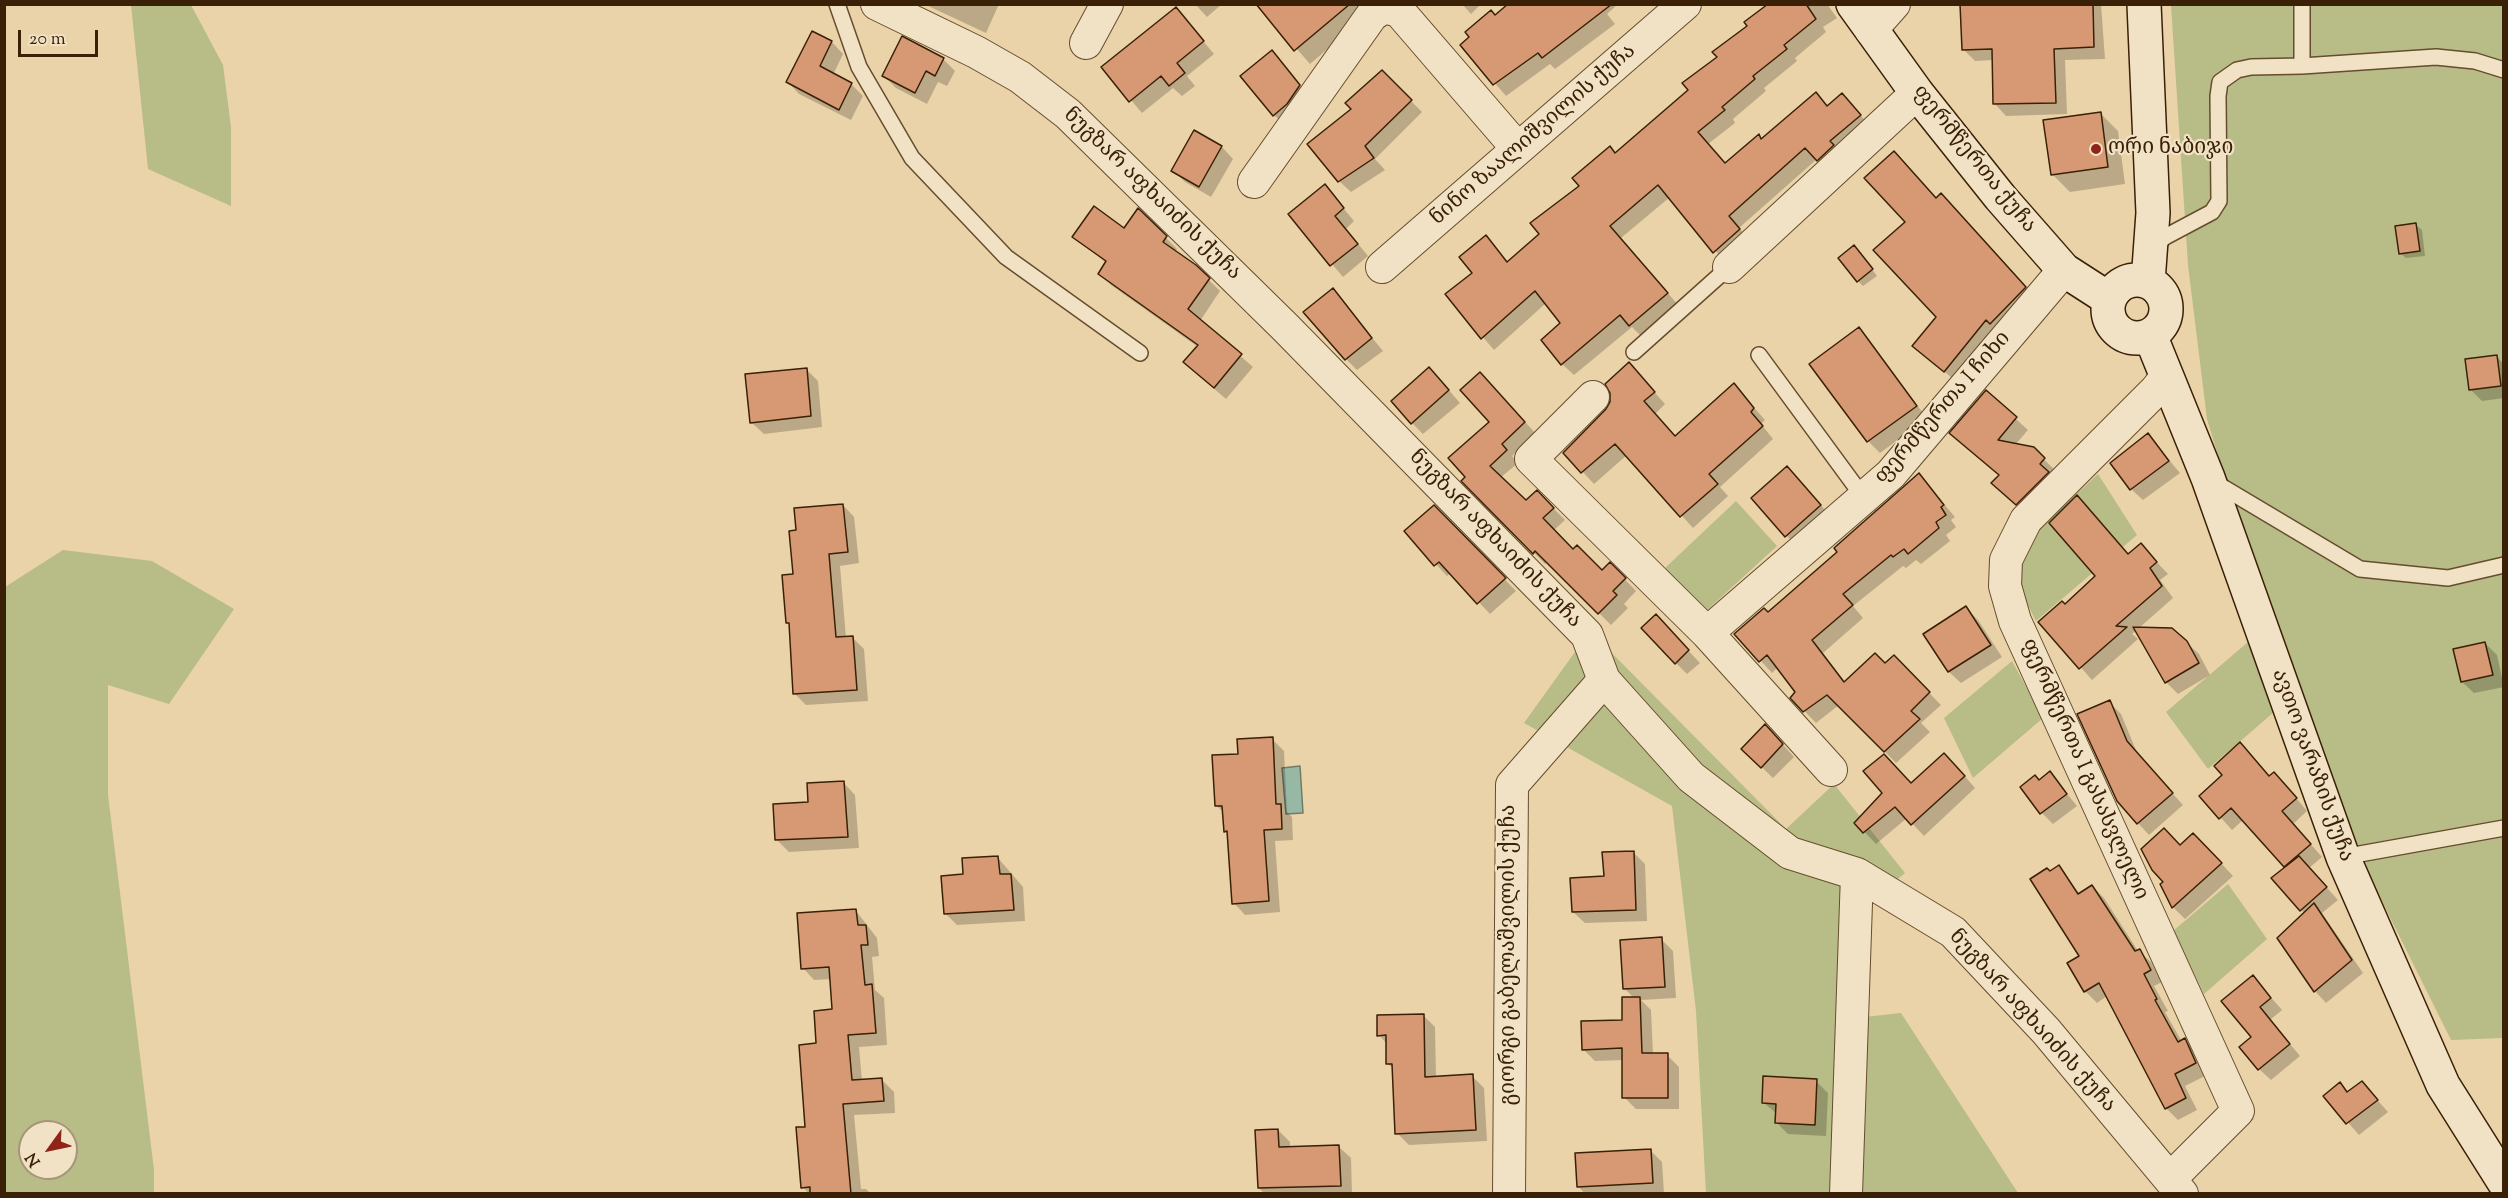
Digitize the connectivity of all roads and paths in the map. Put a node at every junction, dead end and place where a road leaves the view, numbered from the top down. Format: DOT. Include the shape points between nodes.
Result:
graph roads {
  1 [pos="837,4"];
  2 [pos="877,4"];
  3 [pos="1107,4"];
  4 [pos="1685,4"];
  5 [pos="1894,4"];
  6 [pos="2144,4"];
  7 [pos="2302,4"];
  8 [pos="1862,17"];
  9 [pos="1086,43"];
  10 [pos="2302,66"];
  11 [pos="2504,70"];
  12 [pos="1917,93"];
  13 [pos="1518,149"];
  14 [pos="1254,182"];
  15 [pos="2153,213"];
  16 [pos="2152,247"];
  17 [pos="1382,267"];
  18 [pos="1729,267"];
  19 [pos="2064,270"];
  20 [pos="2148,282"];
  21 [pos="2109,300"];
  22 [pos="2150,335"];
  23 [pos="1634,352"];
  24 [pos="1140,353"];
  25 [pos="1759,355"];
  26 [pos="2166,377"];
  27 [pos="1593,397"];
  28 [pos="2208,478"];
  29 [pos="1864,498"];
  30 [pos="2504,565"];
  31 [pos="1707,633"];
  32 [pos="1604,680"];
  33 [pos="1831,770"];
  34 [pos="2504,828"];
  35 [pos="2343,856"];
  36 [pos="1857,874"];
  37 [pos="2504,1182"];
  38 [pos="2176,1186"];
  39 [pos="1509,1194"];
  40 [pos="1846,1194"];
  1 -- 24 [label="lane" via="859,67 912,158 1006,257"];
  2 -- 32 [label="street, ნუგზარ აფხაიძის ქუჩა" via="994,62 1068,114 1293,335 1587,635"];
  3 -- 9 [label="street"];
  4 -- 13 [label="street, ნინო ზაალიშვილის ქუჩა"];
  5 -- 8 [label="street"];
  6 -- 15 [label="street"];
  7 -- 10 [label="lane"];
  8 -- 12 [label="street, ფერმწერთა ქუჩა"];
  10 -- 11 [label="lane" via="2436,57 2475,61"];
  10 -- 16 [label="lane" via="2251,67 2237,70 2220,82 2219,201 2212,212"];
  12 -- 18 [label="street"];
  12 -- 19 [label="street, ფერმწერთა ქუჩა"];
  13 -- 14 [label="street" via="1399,11 1383,7 1372,15"];
  13 -- 17 [label="street, ნინო ზაალიშვილის ქუჩა"];
  15 -- 16 [label="street"];
  15 -- 19 [label="street" via="2141,243 2116,267 2085,274"];
  16 -- 20 [label="street"];
  18 -- 23 [label="lane"];
  19 -- 21 [label="street, ფერმწერთა ქუჩა"];
  19 -- 29 [label="street, ფერმწერთა I ჩიხი" via="1891,474"];
  20 -- 21 [label="street" via="2128,280 2114,290"];
  20 -- 22 [label="street" via="2157,287 2166,305 2162,325"];
  21 -- 22 [label="street" via="2109,320 2115,329 2130,338"];
  22 -- 26 [label="street, ავთო ვარაზის ქუჩა"];
  25 -- 29 [label="lane"];
  26 -- 28 [label="street, ავთო ვარაზის ქუჩა"];
  26 -- 38 [label="street, ფერმწერთა I გასასვლელი" via="2026,520 2006,560 2005,586 2015,621 2238,1111"];
  27 -- 31 [label="street" via="1531,459"];
  28 -- 30 [label="lane" via="2360,569 2448,578"];
  28 -- 35 [label="street, ავთო ვარაზის ქუჩა"];
  29 -- 31 [label="street, ფერმწერთა I ჩიხი"];
  31 -- 33 [label="street"];
  32 -- 36 [label="street, ნუგზარ აფხაიძის ქუჩა" via="1691,777 1709,791 1790,853"];
  32 -- 39 [label="street, გიორგი გაბელაშვილის ქუჩა" via="1512,785"];
  34 -- 35 [label="lane"];
  35 -- 37 [label="street, ავთო ვარაზის ქუჩა" via="2443,1085"];
  36 -- 38 [label="street, ნუგზარ აფხაიძის ქუჩა" via="1953,932 2046,1031"];
  36 -- 40 [label="street"];
}
